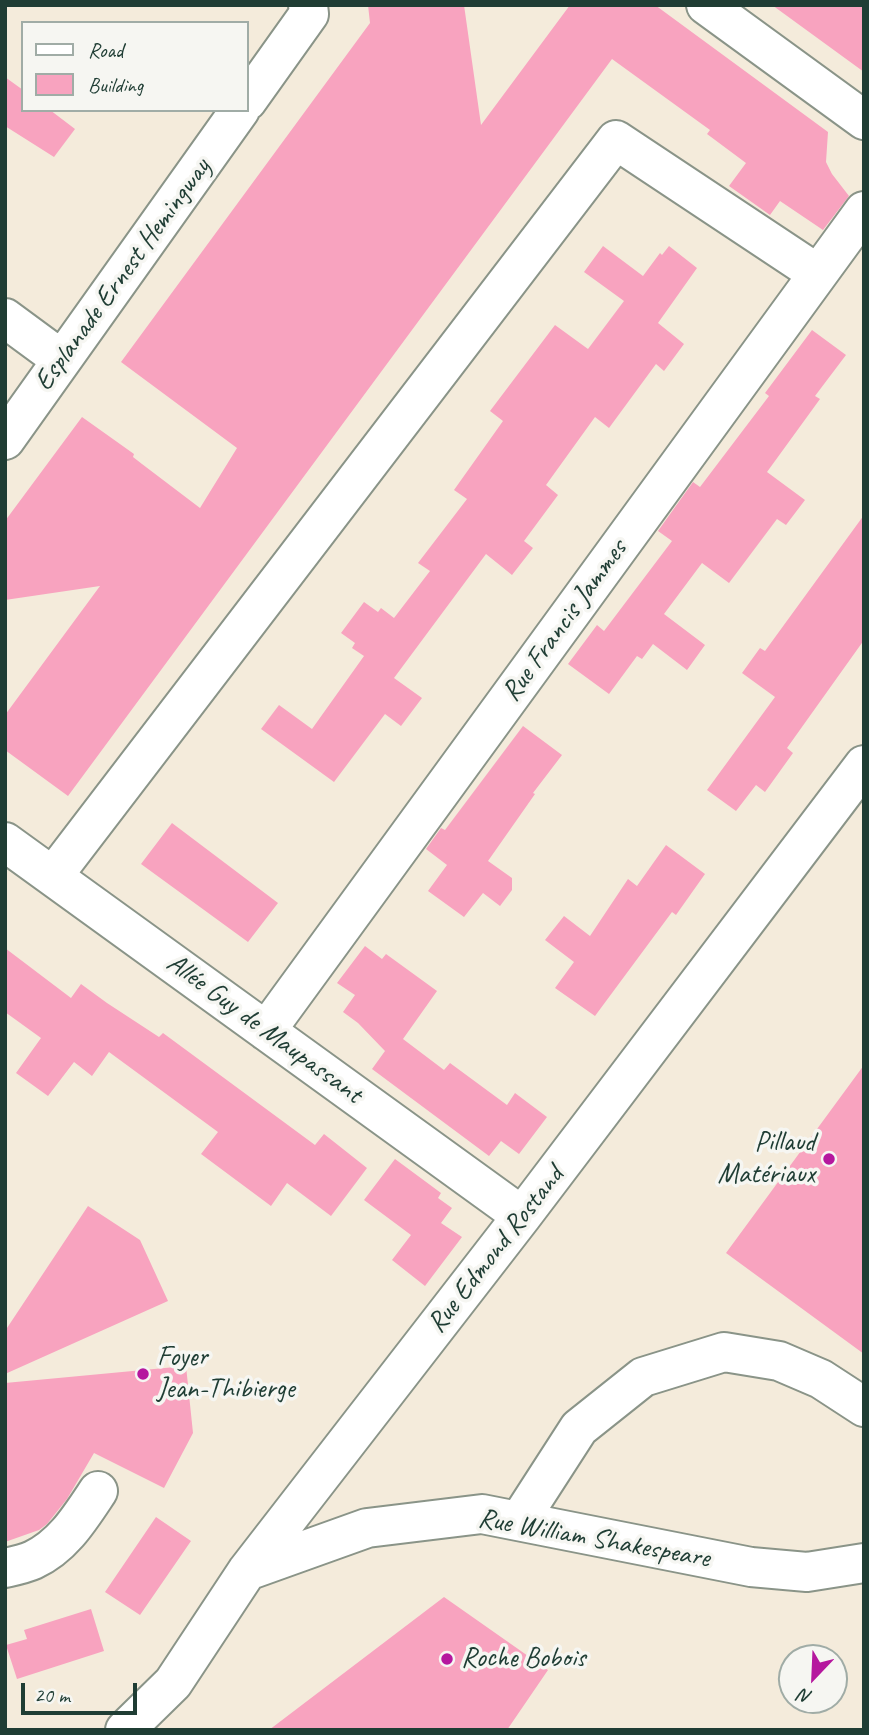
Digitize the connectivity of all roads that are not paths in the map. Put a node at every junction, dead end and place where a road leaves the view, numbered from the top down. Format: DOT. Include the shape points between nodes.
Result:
graph roads {
  1 [pos="308,5"];
  2 [pos="706,5"];
  3 [pos="248,100"];
  4 [pos="239,112"];
  5 [pos="864,120"];
  6 [pos="864,211"];
  7 [pos="818,274"];
  8 [pos="5,318"];
  9 [pos="62,360"];
  10 [pos="5,440"];
  11 [pos="864,765"];
  12 [pos="5,842"];
  13 [pos="53,876"];
  14 [pos="266,1031"];
  15 [pos="522,1216"];
  16 [pos="864,1406"];
  17 [pos="98,1491"];
  18 [pos="519,1521"];
  19 [pos="864,1563"];
  20 [pos="5,1568"];
  21 [pos="247,1571"];
  22 [pos="125,1730"];
  1 -- 3 [label="street" via="309,14"];
  2 -- 5 [label="street"];
  4 -- 9 [label="street, Esplanade Ernest Hemingway"];
  6 -- 7 [label="street, Rue Francis Jammes"];
  7 -- 13 [label="street" via="616,140"];
  7 -- 14 [label="street, Rue Francis Jammes"];
  8 -- 9 [label="street"];
  9 -- 10 [label="street, Esplanade Ernest Hemingway"];
  11 -- 15 [label="street, Rue Edmond Rostand"];
  12 -- 13 [label="street, Allée Guy de Maupassant"];
  13 -- 14 [label="street, Allée Guy de Maupassant"];
  14 -- 15 [label="street, Allée Guy de Maupassant"];
  15 -- 21 [label="street, Rue Edmond Rostand"];
  16 -- 18 [label="street" via="821,1379 779,1361 724,1352 643,1377 579,1428"];
  17 -- 20 [label="street" via="52,1549 31,1562"];
  18 -- 19 [label="street, Rue William Shakespeare" via="751,1567 807,1572"];
  18 -- 21 [label="street, Rue William Shakespeare" via="482,1514 367,1528"];
  21 -- 22 [label="street, Rue Edmond Rostand" via="173,1684"];
}
